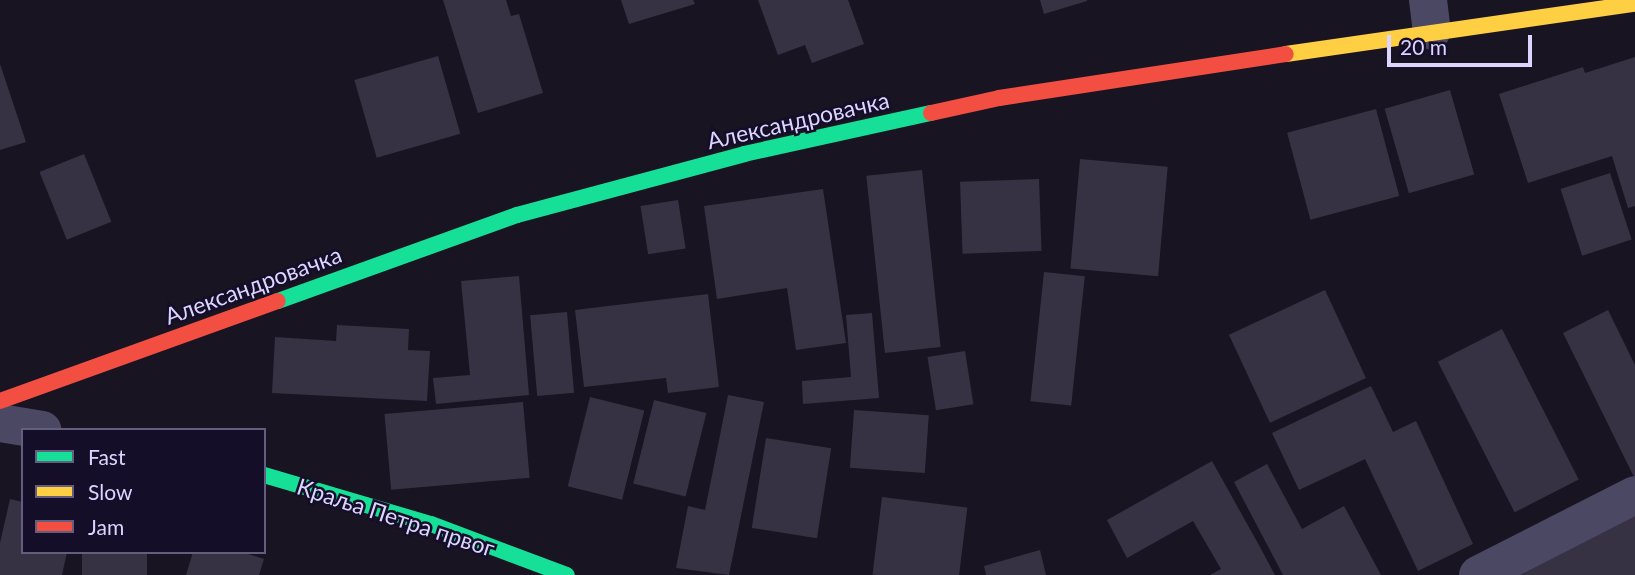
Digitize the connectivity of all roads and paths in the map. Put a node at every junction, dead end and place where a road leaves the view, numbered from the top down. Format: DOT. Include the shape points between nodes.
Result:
graph roads {
  1 [pos="1635,4"];
  2 [pos="1430,16"];
  3 [pos="0,401"];
  4 [pos="0,423"];
  5 [pos="30,428"];
  6 [pos="266,476"];
  7 [pos="1635,495"];
  8 [pos="567,575"];
  9 [pos="1478,575"];
  1 -- 2 [label="street, Александровачка"];
  2 -- 3 [label="street, Александровачка" via="999,98 744,154 517,215"];
  4 -- 5 [label="street"];
  6 -- 8 [label="street, Краља Петра првог" via="431,524"];
  7 -- 9 [label="street"];
}
